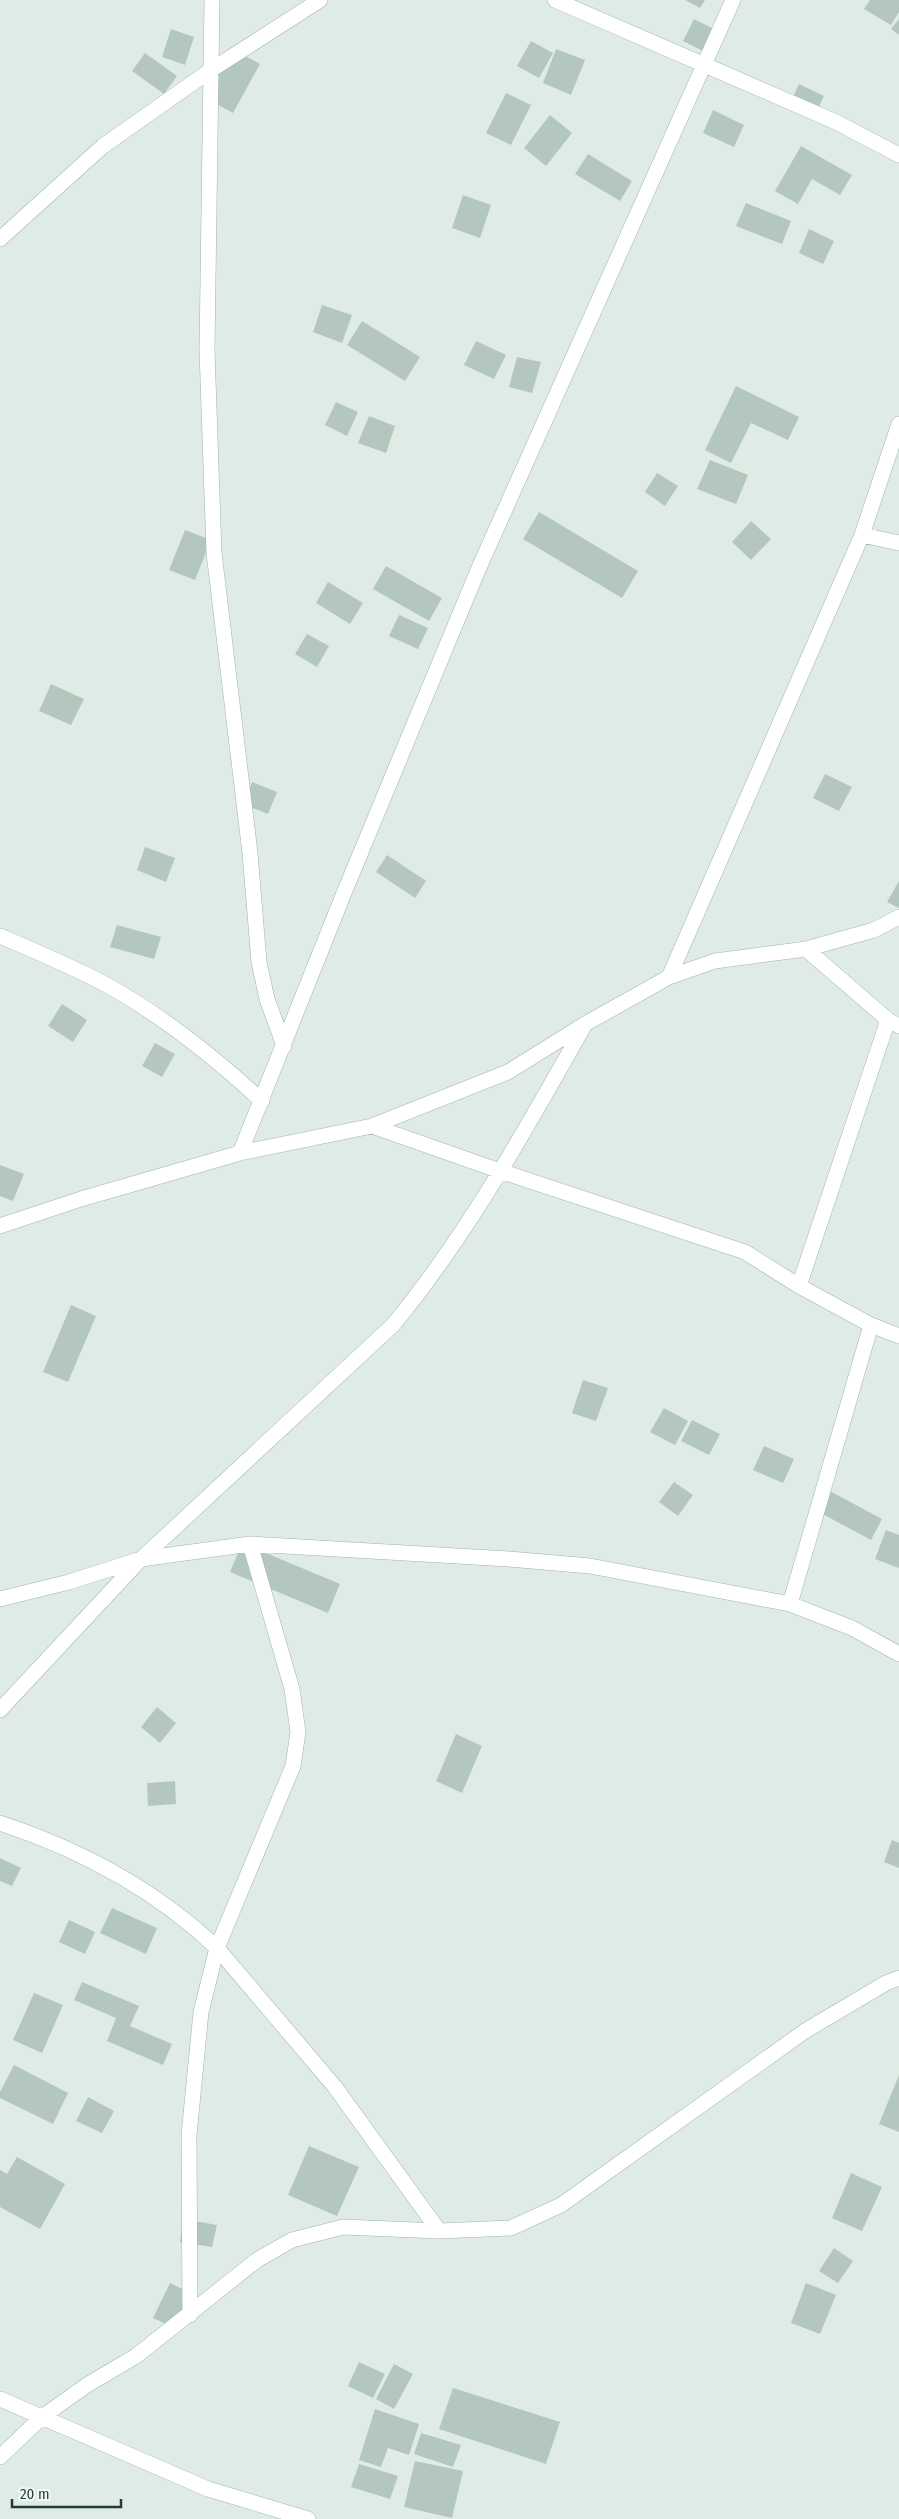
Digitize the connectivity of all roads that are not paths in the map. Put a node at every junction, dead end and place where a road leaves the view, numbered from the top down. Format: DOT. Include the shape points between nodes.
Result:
graph roads {
  1 [pos="212,0"];
  2 [pos="320,0"];
  3 [pos="555,0"];
  4 [pos="733,0"];
  5 [pos="704,65"];
  6 [pos="211,70"];
  7 [pos="899,155"];
  8 [pos="0,239"];
  9 [pos="899,424"];
  10 [pos="862,535"];
  11 [pos="899,543"];
  12 [pos="899,917"];
  13 [pos="0,936"];
  14 [pos="806,949"];
  15 [pos="669,977"];
  16 [pos="894,1023"];
  17 [pos="585,1024"];
  18 [pos="284,1046"];
  19 [pos="262,1101"];
  20 [pos="372,1126"];
  21 [pos="240,1153"];
  22 [pos="500,1171"];
  23 [pos="0,1226"];
  24 [pos="799,1286"];
  25 [pos="871,1325"];
  26 [pos="899,1336"];
  27 [pos="250,1544"];
  28 [pos="141,1559"];
  29 [pos="0,1599"];
  30 [pos="790,1604"];
  31 [pos="899,1654"];
  32 [pos="0,1710"];
  33 [pos="0,1823"];
  34 [pos="217,1948"];
  35 [pos="899,1978"];
  36 [pos="440,2231"];
  37 [pos="190,2314"];
  38 [pos="0,2399"];
  39 [pos="42,2417"];
  40 [pos="0,2457"];
  41 [pos="308,2519"];
  1 -- 6 [label="street"];
  2 -- 6 [label="street"];
  3 -- 5 [label="street"];
  4 -- 5 [label="street"];
  5 -- 7 [label="street" via="836,122"];
  5 -- 18 [label="street" via="478,570"];
  6 -- 8 [label="street" via="102,146"];
  6 -- 18 [label="street" via="207,350 214,552 250,853 259,962 267,999"];
  9 -- 10 [label="street"];
  10 -- 11 [label="street"];
  10 -- 15 [label="street"];
  12 -- 14 [label="street" via="874,930"];
  13 -- 19 [label="street" via="105,984 174,1028 225,1067"];
  14 -- 15 [label="street" via="715,961"];
  14 -- 16 [label="street"];
  15 -- 17 [label="street"];
  16 -- 24 [label="street"];
  17 -- 20 [label="street" via="508,1072"];
  17 -- 22 [label="street"];
  18 -- 19 [label="street"];
  19 -- 21 [label="street"];
  20 -- 21 [label="street"];
  20 -- 22 [label="street"];
  21 -- 23 [label="street"];
  22 -- 24 [label="street" via="745,1252"];
  22 -- 28 [label="street" via="427,1284 393,1325"];
  24 -- 25 [label="street"];
  25 -- 26 [label="street"];
  25 -- 30 [label="street"];
  27 -- 28 [label="street"];
  27 -- 30 [label="street" via="590,1566"];
  27 -- 34 [label="street" via="292,1689 298,1732 293,1766"];
  28 -- 29 [label="street"];
  28 -- 32 [label="street"];
  30 -- 31 [label="street" via="852,1628"];
  33 -- 34 [label="street" via="46,1838 116,1874 166,1906"];
  34 -- 36 [label="street" via="335,2087"];
  34 -- 37 [label="street" via="200,2012 188,2135"];
  35 -- 36 [label="street" via="805,2031 561,2205 511,2228"];
  36 -- 37 [label="street" via="344,2227 292,2240 257,2260"];
  37 -- 39 [label="street" via="136,2356"];
  38 -- 39 [label="street"];
  39 -- 40 [label="street"];
  39 -- 41 [label="street" via="208,2489"];
}
